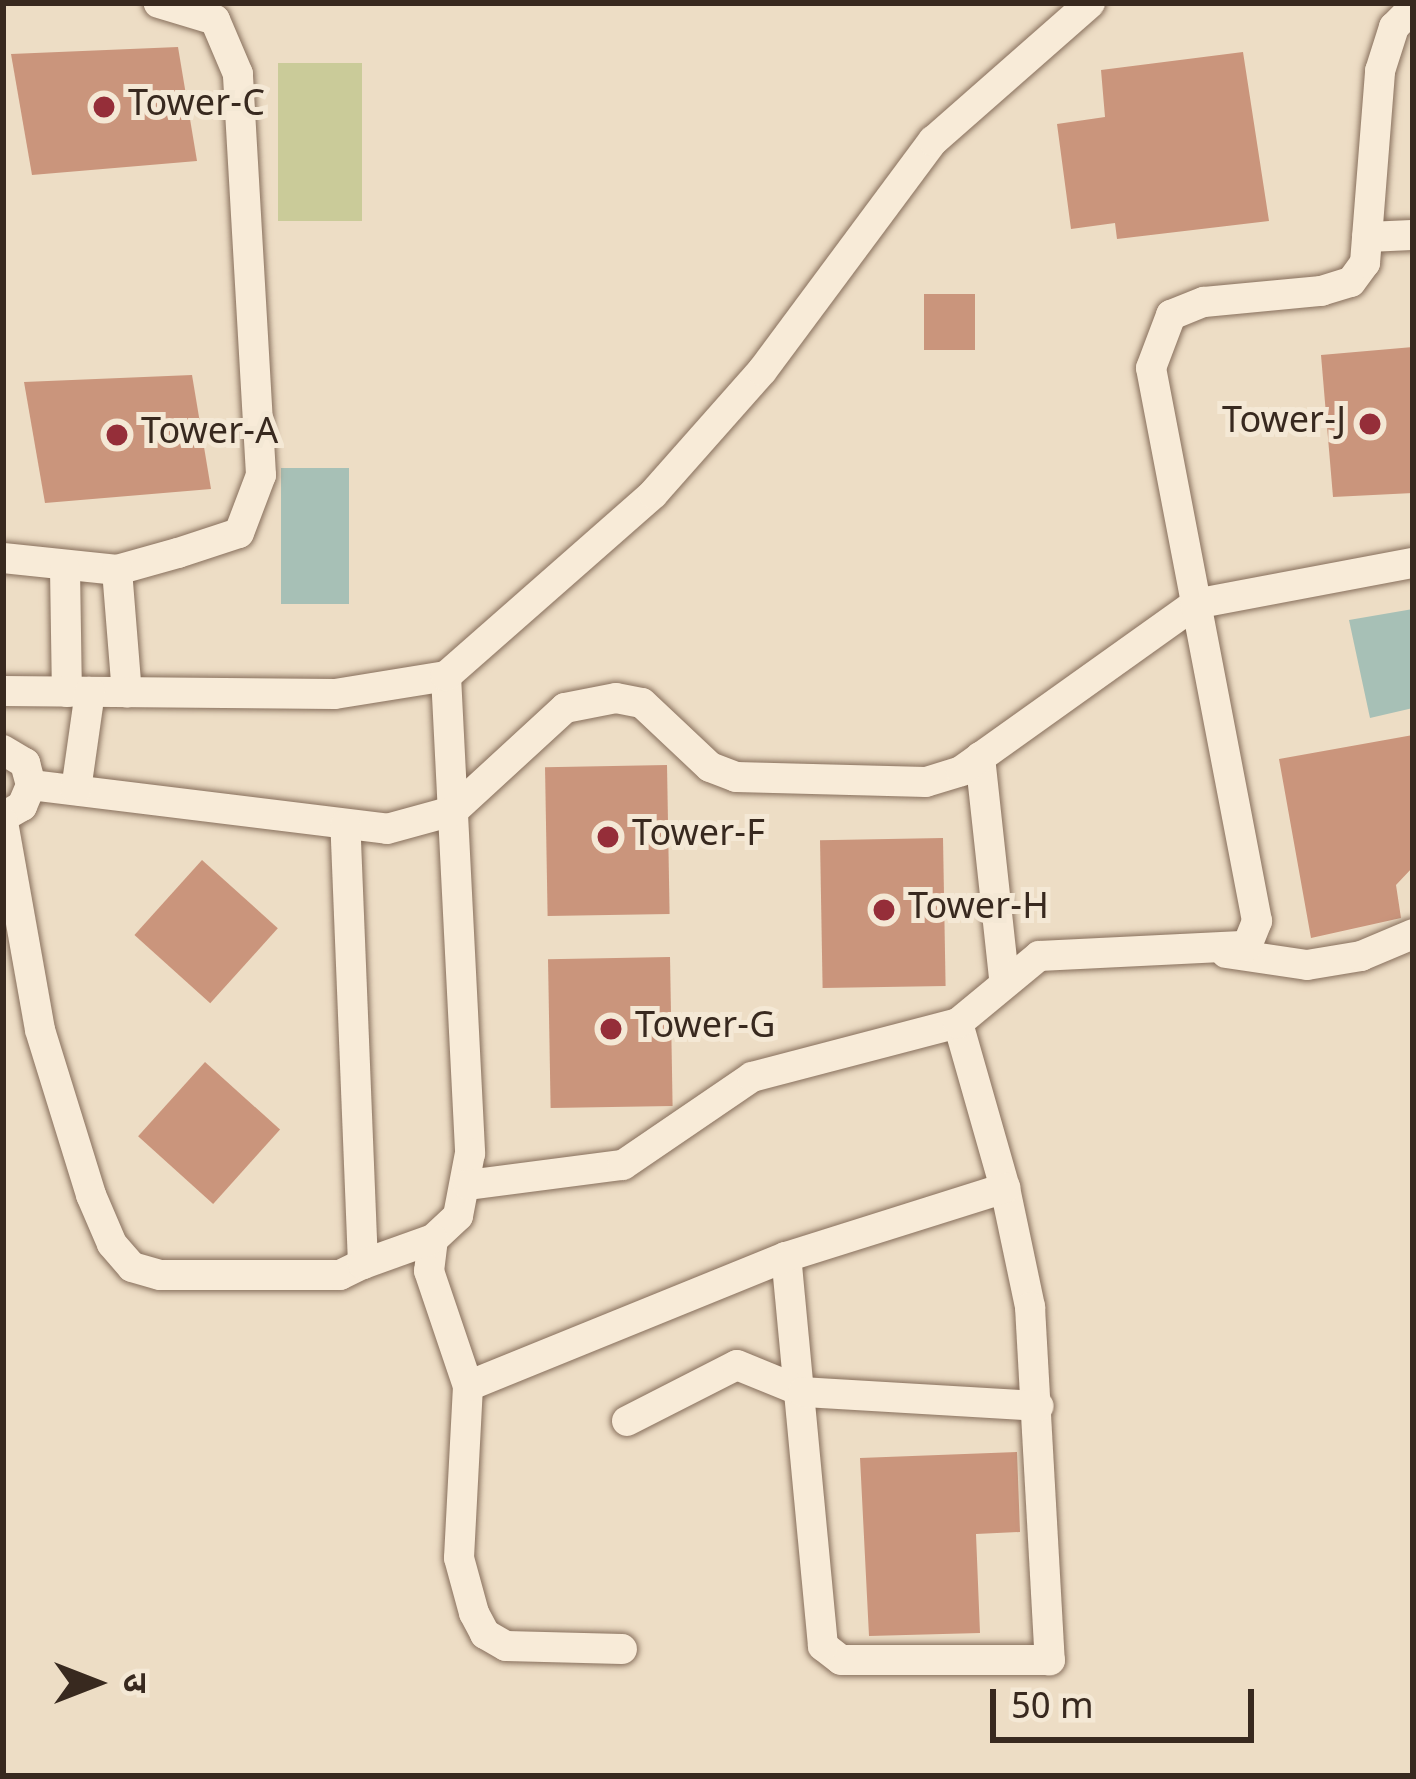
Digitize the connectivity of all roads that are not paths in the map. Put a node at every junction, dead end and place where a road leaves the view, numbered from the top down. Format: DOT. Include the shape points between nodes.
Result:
graph roads {
  1 [pos="159,3"];
  2 [pos="1090,3"];
  3 [pos="1413,8"];
  4 [pos="1413,235"];
  5 [pos="1366,237"];
  6 [pos="3,558"];
  7 [pos="1413,563"];
  8 [pos="65,569"];
  9 [pos="117,571"];
  10 [pos="1195,604"];
  11 [pos="446,676"];
  12 [pos="3,691"];
  13 [pos="78,692"];
  14 [pos="127,693"];
  15 [pos="3,750"];
  16 [pos="980,757"];
  17 [pos="31,785"];
  18 [pos="76,790"];
  19 [pos="453,811"];
  20 [pos="3,820"];
  21 [pos="345,824"];
  22 [pos="1413,934"];
  23 [pos="1226,953"];
  24 [pos="1004,979"];
  25 [pos="958,1023"];
  26 [pos="468,1185"];
  27 [pos="1005,1188"];
  28 [pos="433,1239"];
  29 [pos="786,1257"];
  30 [pos="363,1264"];
  31 [pos="468,1386"];
  32 [pos="799,1390"];
  33 [pos="1039,1406"];
  34 [pos="628,1421"];
  35 [pos="622,1649"];
  1 -- 9 [label="street" via="214,20 238,74 260,476 239,532"];
  2 -- 11 [label="street" via="933,140 762,371 653,494"];
  3 -- 5 [label="street" via="1394,27 1380,71"];
  4 -- 5 [label="street"];
  5 -- 10 [label="street" via="1366,263 1352,282 1204,302 1172,315 1160,335 1151,368"];
  6 -- 8 [label="street"];
  7 -- 10 [label="street"];
  8 -- 9 [label="street"];
  8 -- 13 [label="street"];
  9 -- 14 [label="street"];
  10 -- 16 [label="street"];
  10 -- 23 [label="street" via="1257,921 1247,946"];
  11 -- 14 [label="street" via="335,694"];
  11 -- 19 [label="street"];
  12 -- 13 [label="street"];
  13 -- 14 [label="street"];
  13 -- 18 [label="street"];
  15 -- 17 [label="street" via="25,763"];
  16 -- 19 [label="street" via="926,782 736,777 710,767 642,703 616,698 565,708"];
  16 -- 24 [label="street"];
  17 -- 18 [label="street"];
  17 -- 20 [label="street" via="22,806"];
  18 -- 21 [label="street"];
  19 -- 21 [label="street" via="387,829"];
  19 -- 26 [label="street"];
  20 -- 30 [label="street" via="40,1030 112,1244 132,1267 160,1275 340,1276"];
  21 -- 30 [label="street"];
  22 -- 23 [label="street" via="1361,956 1307,965"];
  23 -- 24 [label="street" via="1056,954"];
  24 -- 25 [label="street"];
  25 -- 26 [label="street" via="752,1077 623,1165"];
  25 -- 27 [label="street"];
  26 -- 28 [label="street" via="458,1216"];
  27 -- 29 [label="street"];
  27 -- 33 [label="street" via="1030,1307"];
  28 -- 30 [label="street"];
  28 -- 31 [label="street" via="429,1271"];
  29 -- 31 [label="street"];
  29 -- 32 [label="street"];
  31 -- 35 [label="street" via="459,1558 485,1634 523,1650"];
  32 -- 33 [label="street"];
  32 -- 33 [label="street" via="823,1646 841,1660 1050,1660"];
  32 -- 34 [label="street" via="754,1368 721,1368"];
}
